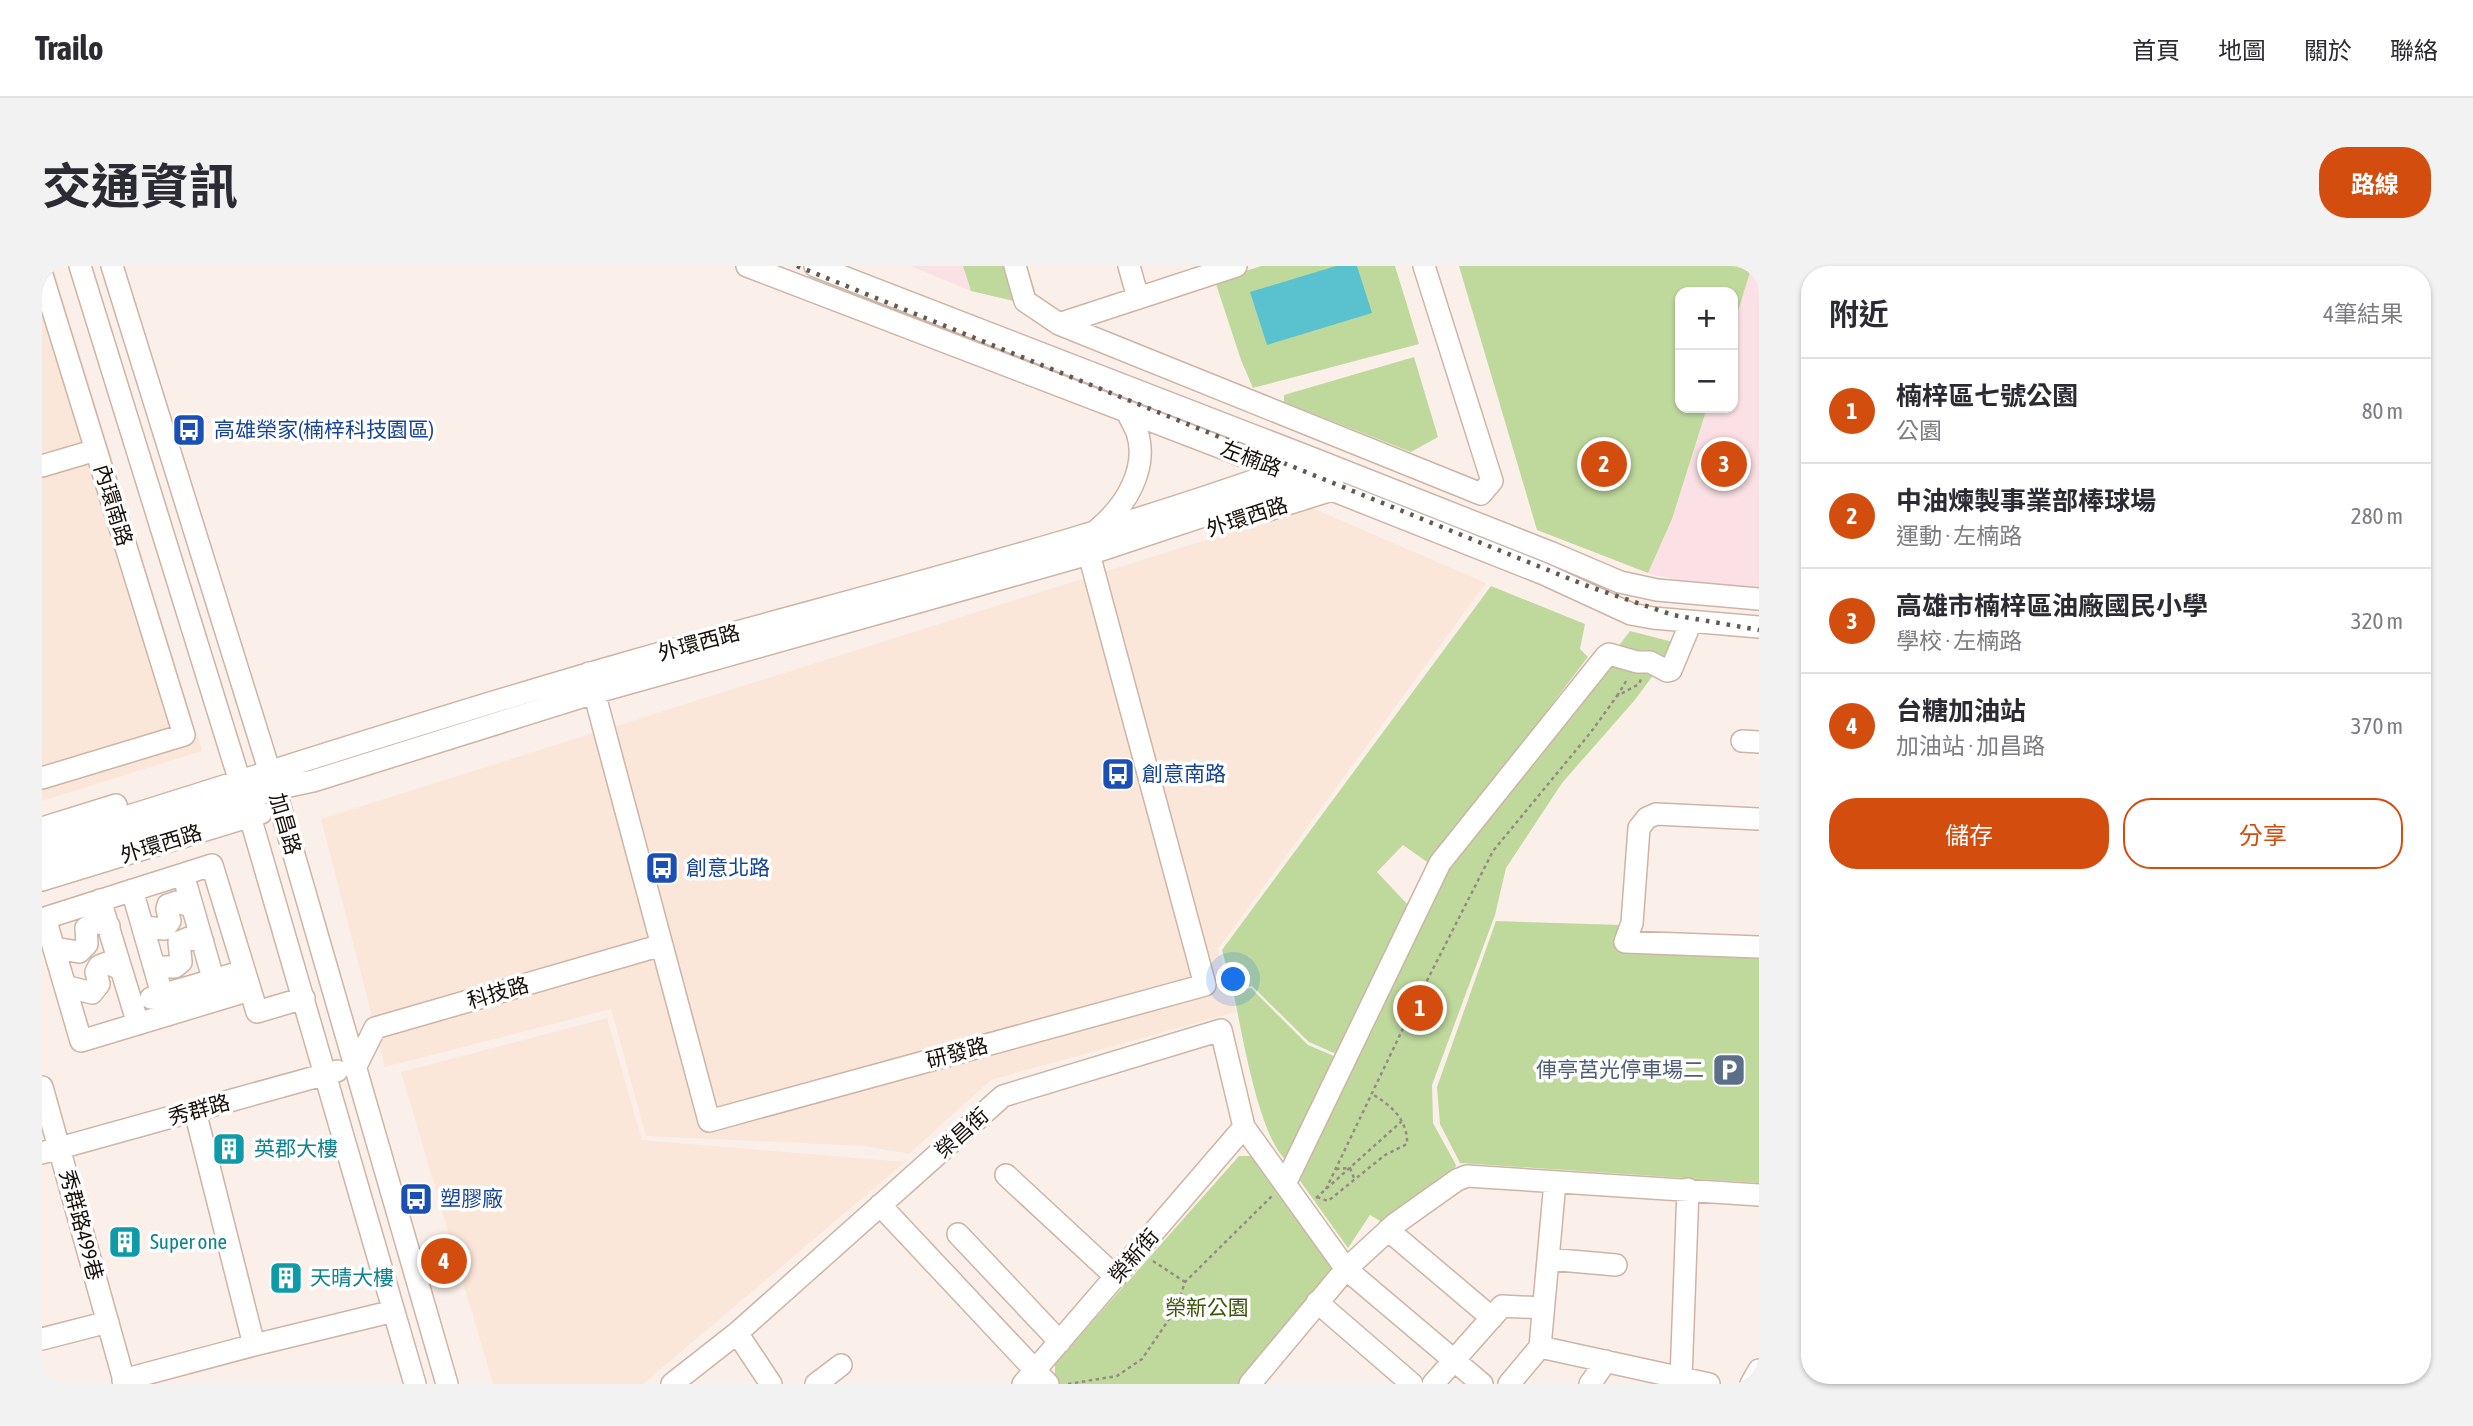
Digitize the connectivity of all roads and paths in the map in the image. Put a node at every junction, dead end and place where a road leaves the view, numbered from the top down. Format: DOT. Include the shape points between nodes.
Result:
graph roads {
  1 [pos="80,266"];
  2 [pos="113,266"];
  3 [pos="747,266"];
  4 [pos="815,266"];
  5 [pos="1015,266"];
  6 [pos="1129,266"];
  7 [pos="1236,266"];
  8 [pos="1424,266"];
  9 [pos="42,275"];
  10 [pos="1139,298"];
  11 [pos="1059,324"];
  12 [pos="1127,412"];
  13 [pos="96,450"];
  14 [pos="1314,459"];
  15 [pos="42,466"];
  16 [pos="1342,470"];
  17 [pos="1282,471"];
  18 [pos="1364,480"];
  19 [pos="1308,482"];
  20 [pos="1332,490"];
  21 [pos="1095,532"];
  22 [pos="1089,554"];
  23 [pos="1759,599"];
  24 [pos="1691,622"];
  25 [pos="1759,627"];
  26 [pos="1638,672"];
  27 [pos="1632,673"];
  28 [pos="591,683"];
  29 [pos="1617,696"];
  30 [pos="42,778"];
  31 [pos="272,783"];
  32 [pos="243,792"];
  33 [pos="1759,819"];
  34 [pos="42,828"];
  35 [pos="42,843"];
  36 [pos="42,861"];
  37 [pos="183,874"];
  38 [pos="42,880"];
  39 [pos="132,890"];
  40 [pos="100,900"];
  41 [pos="226,910"];
  42 [pos="194,913"];
  43 [pos="144,931"];
  44 [pos="111,936"];
  45 [pos="662,945"];
  46 [pos="1759,947"];
  47 [pos="54,948"];
  48 [pos="211,970"];
  49 [pos="244,971"];
  50 [pos="158,979"];
  51 [pos="127,985"];
  52 [pos="65,986"];
  53 [pos="304,998"];
  54 [pos="168,1015"];
  55 [pos="138,1024"];
  56 [pos="356,1066"];
  57 [pos="326,1075"];
  58 [pos="42,1087"];
  59 [pos="1372,1094"];
  60 [pos="195,1111"];
  61 [pos="1402,1121"];
  62 [pos="1244,1127"];
  63 [pos="51,1151"];
  64 [pos="1349,1168"];
  65 [pos="1336,1169"];
  66 [pos="1006,1175"];
  67 [pos="1354,1180"];
  68 [pos="1555,1182"];
  69 [pos="1285,1184"];
  70 [pos="1326,1189"];
  71 [pos="1688,1189"];
  72 [pos="1759,1195"];
  73 [pos="1310,1203"];
  74 [pos="880,1205"];
  75 [pos="1388,1230"];
  76 [pos="958,1234"];
  77 [pos="1138,1251"];
  78 [pos="1548,1259"];
  79 [pos="1616,1265"];
  80 [pos="1346,1269"];
  81 [pos="1116,1277"];
  82 [pos="1185,1282"];
  83 [pos="1317,1302"];
  84 [pos="1544,1308"];
  85 [pos="394,1311"];
  86 [pos="1492,1318"];
  87 [pos="108,1322"];
  88 [pos="737,1333"];
  89 [pos="42,1339"];
  90 [pos="1060,1342"];
  91 [pos="254,1345"];
  92 [pos="1540,1347"];
  93 [pos="1454,1360"];
  94 [pos="1606,1361"];
  95 [pos="841,1366"];
  96 [pos="1759,1370"];
  97 [pos="1035,1380"];
  98 [pos="1679,1381"];
  99 [pos="124,1382"];
  100 [pos="415,1384"];
  101 [pos="447,1384"];
  102 [pos="672,1384"];
  103 [pos="771,1384"];
  104 [pos="816,1384"];
  105 [pos="1068,1384"];
  106 [pos="1250,1384"];
  107 [pos="1412,1384"];
  108 [pos="1433,1384"];
  109 [pos="1482,1384"];
  110 [pos="1509,1384"];
  111 [pos="1590,1384"];
  112 [pos="1709,1384"];
  113 [pos="1751,1384"];
  1 -- 32 [label="street, 加昌路"];
  2 -- 31 [label="street, 加昌路"];
  3 -- 12 [label="street, 左楠路"];
  4 -- 14 [label="street, 左楠路"];
  5 -- 11 [label="street" via="1025,301"];
  6 -- 10 [label="street"];
  7 -- 10 [label="street"];
  8 -- 11 [label="street" via="1492,481 1481,494"];
  9 -- 13 [label="street, 內環南路"];
  10 -- 11 [label="street"];
  12 -- 17 [label="street, 左楠路"];
  12 -- 21 [label="street, 外環西路" via="1137,433 1139,464 1125,500"];
  13 -- 15 [label="street"];
  13 -- 30 [label="street, 內環南路" via="184,735"];
  14 -- 16 [label="street, 左楠路"];
  14 -- 17 [label="street, 外環西路"];
  16 -- 18 [label="street, 左楠路"];
  16 -- 19 [label="street, 外環西路"];
  17 -- 19 [label="street, 左楠路"];
  17 -- 21 [label="street, 外環西路"];
  18 -- 20 [label="street, 外環西路"];
  18 -- 23 [label="street, 左楠路" via="1620,583"];
  19 -- 20 [label="street, 左楠路"];
  19 -- 22 [label="street, 外環西路"];
  20 -- 22 [label="street, 外環西路" via="1111,560"];
  20 -- 24 [label="street, 左楠路" via="1544,574 1631,614"];
  21 -- 28 [label="street, 外環西路"];
  22 -- 28 [label="street, 外環西路"];
  22 -- 45 [label="street, 研發路" via="1205,985 709,1121"];
  24 -- 25 [label="street, 左楠路"];
  24 -- 69 [label="street" via="1671,670 1606,656 1440,863"];
  26 -- 29 [label="path" via="1642,676 1639,684"];
  27 -- 29 [label="path"];
  28 -- 31 [label="street, 外環西路" via="313,781"];
  28 -- 31 [label="street, 外環西路" via="304,760"];
  28 -- 45 [label="street"];
  29 -- 59 [label="path" via="1493,851"];
  31 -- 32 [label="street, 外環西路"];
  31 -- 32 [label="street, 外環西路"];
  31 -- 56 [label="street, 加昌路"];
  32 -- 34 [label="street, 外環西路"];
  32 -- 35 [label="street, 外環西路"];
  32 -- 36 [label="street, 外環西路"];
  32 -- 38 [label="street, 外環西路"];
  32 -- 53 [label="street, 加昌路"];
  33 -- 46 [label="street" via="1656,814 1647,818 1639,828 1632,923 1625,942"];
  37 -- 39 [label="street"];
  37 -- 41 [label="street" via="212,865"];
  37 -- 42 [label="street"];
  39 -- 40 [label="street"];
  39 -- 43 [label="street"];
  40 -- 44 [label="street"];
  40 -- 47 [label="street" via="45,918"];
  41 -- 42 [label="street"];
  41 -- 49 [label="street"];
  42 -- 43 [label="street" via="177,902 168,905 170,920 164,929"];
  42 -- 48 [label="street"];
  43 -- 44 [label="street"];
  43 -- 50 [label="street"];
  44 -- 47 [label="street" via="94,922 86,928 87,944 79,951"];
  44 -- 51 [label="street"];
  45 -- 56 [label="street, 科技路" via="375,1028"];
  47 -- 52 [label="street"];
  48 -- 49 [label="street"];
  48 -- 49 [label="street"];
  48 -- 50 [label="street"];
  48 -- 50 [label="street" via="189,938 180,942 181,962"];
  48 -- 54 [label="street"];
  49 -- 53 [label="street" via="257,1013"];
  50 -- 51 [label="street"];
  50 -- 54 [label="street"];
  51 -- 52 [label="street" via="107,963 99,966 99,984 92,993"];
  51 -- 55 [label="street"];
  52 -- 55 [label="street" via="81,1041"];
  53 -- 57 [label="street, 加昌路"];
  54 -- 55 [label="street"];
  56 -- 57 [label="street, 秀群路"];
  56 -- 101 [label="street, 加昌路"];
  57 -- 60 [label="street, 秀群路"];
  57 -- 85 [label="street, 加昌路"];
  58 -- 63 [label="street, 秀群路499巷"];
  59 -- 61 [label="path" via="1387,1102"];
  59 -- 65 [label="path"];
  60 -- 63 [label="street, 秀群路"];
  60 -- 91 [label="street"];
  61 -- 64 [label="path"];
  61 -- 67 [label="path" via="1407,1144"];
  62 -- 69 [label="street"];
  62 -- 74 [label="street, 榮昌街" via="1221,1030 1003,1096"];
  62 -- 77 [label="street, 榮新街"];
  63 -- 87 [label="street, 秀群路499巷"];
  64 -- 65 [label="path"];
  64 -- 67 [label="path"];
  64 -- 70 [label="path"];
  65 -- 70 [label="path"];
  66 -- 81 [label="street"];
  67 -- 73 [label="path" via="1328,1201"];
  68 -- 71 [label="street"];
  68 -- 75 [label="street" via="1467,1176"];
  68 -- 78 [label="street"];
  69 -- 73 [label="street"];
  69 -- 82 [label="path"];
  70 -- 73 [label="path"];
  71 -- 72 [label="street"];
  71 -- 98 [label="street"];
  73 -- 80 [label="street"];
  74 -- 88 [label="street, 榮昌街"];
  74 -- 97 [label="street"];
  75 -- 80 [label="street"];
  75 -- 86 [label="street"];
  76 -- 90 [label="street"];
  77 -- 81 [label="street, 榮新街"];
  77 -- 82 [label="path"];
  78 -- 79 [label="street"];
  78 -- 84 [label="street"];
  80 -- 83 [label="street"];
  80 -- 93 [label="street"];
  81 -- 90 [label="street, 榮新街"];
  82 -- 105 [label="path" via="1176,1309 1142,1359 1117,1376"];
  83 -- 106 [label="street"];
  83 -- 107 [label="street"];
  84 -- 86 [label="street" via="1502,1306"];
  84 -- 92 [label="street"];
  85 -- 91 [label="street"];
  85 -- 100 [label="street, 加昌路"];
  86 -- 93 [label="street"];
  87 -- 89 [label="street"];
  87 -- 99 [label="street, 秀群路499巷"];
  88 -- 102 [label="street, 榮昌街"];
  88 -- 103 [label="street"];
  90 -- 97 [label="street, 榮新街"];
  91 -- 99 [label="street"];
  92 -- 94 [label="street"];
  92 -- 110 [label="street"];
  93 -- 108 [label="street"];
  93 -- 109 [label="street"];
  94 -- 98 [label="street"];
  94 -- 111 [label="street"];
  95 -- 104 [label="street"];
  96 -- 113 [label="street"];
  98 -- 112 [label="street"];
}
